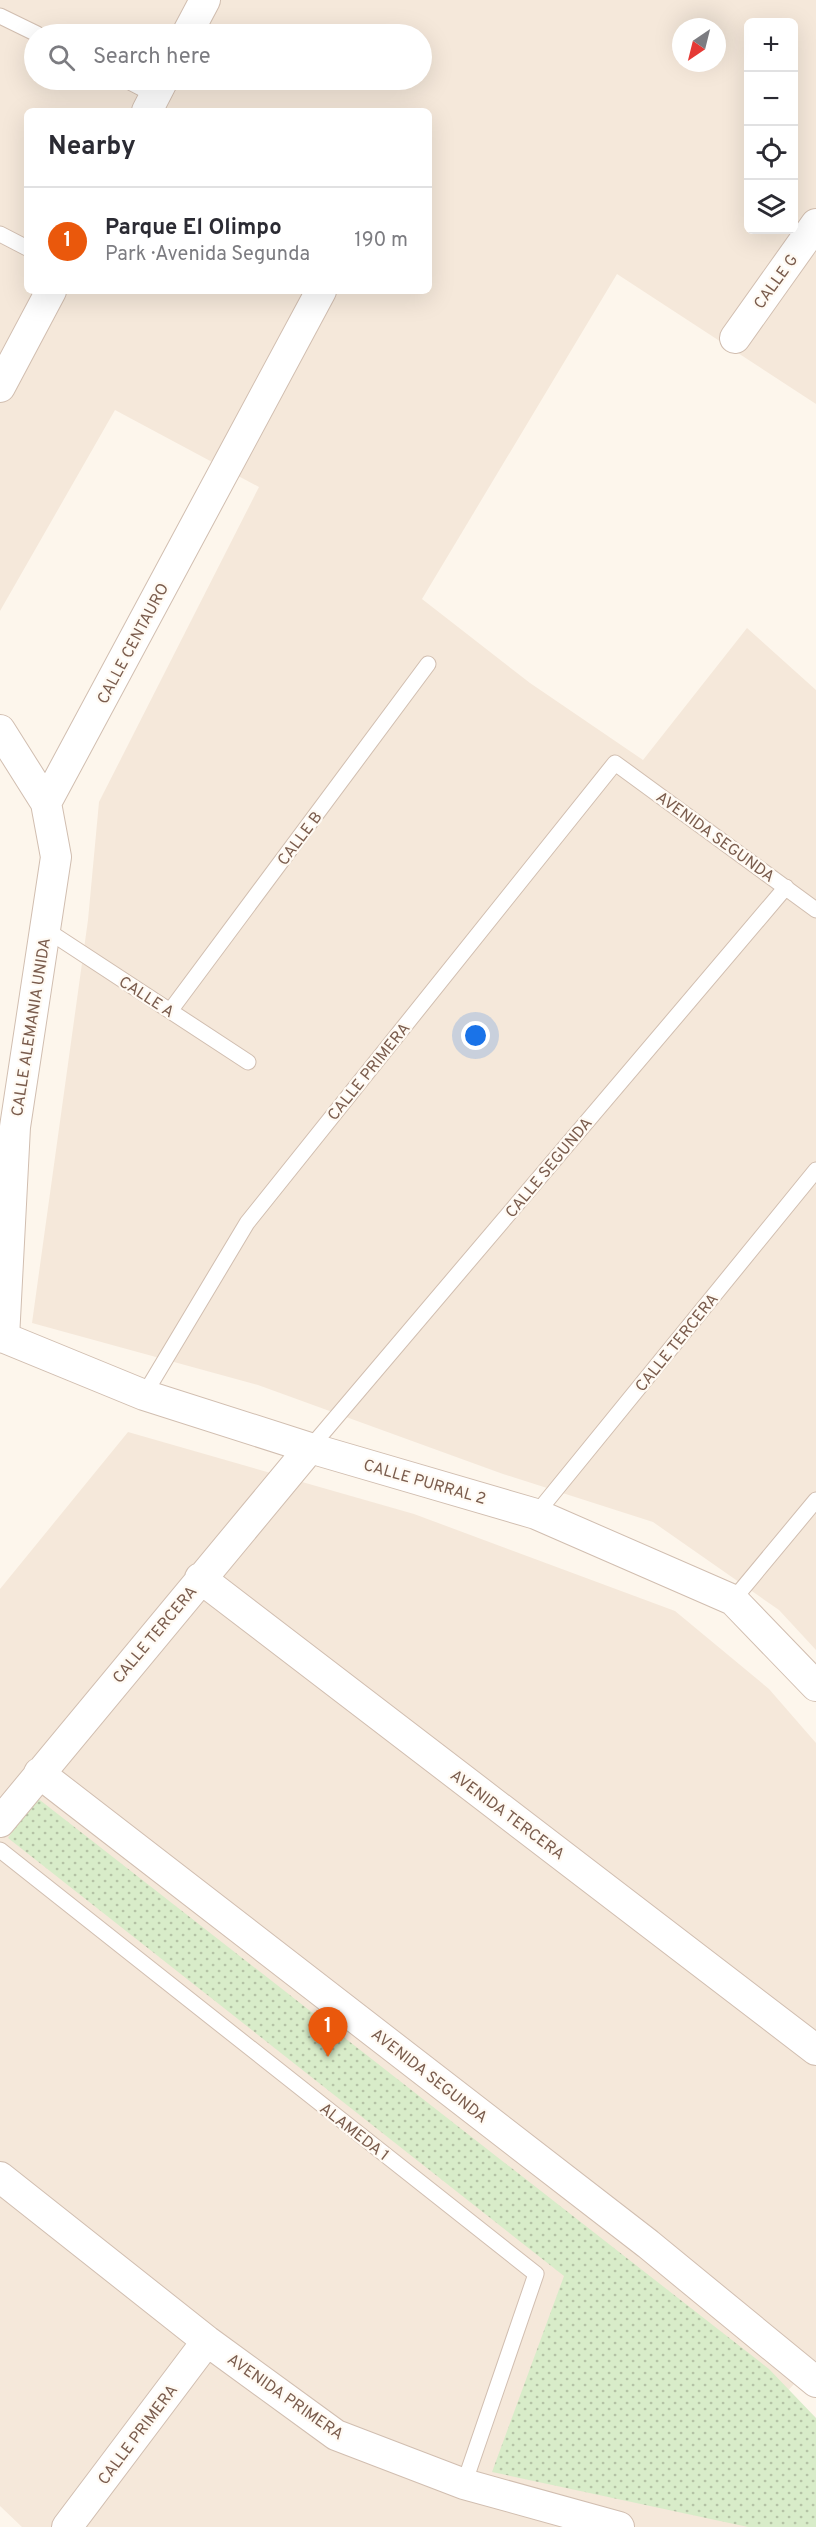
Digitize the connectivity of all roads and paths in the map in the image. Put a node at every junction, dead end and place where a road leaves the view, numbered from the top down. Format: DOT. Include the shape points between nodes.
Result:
graph roads {
  1 [pos="206,0"];
  2 [pos="0,16"];
  3 [pos="193,24"];
  4 [pos="24,28"];
  5 [pos="816,224"];
  6 [pos="0,234"];
  7 [pos="24,246"];
  8 [pos="49,294"];
  9 [pos="319,294"];
  10 [pos="735,338"];
  11 [pos="0,387"];
  12 [pos="428,664"];
  13 [pos="0,730"];
  14 [pos="615,763"];
  15 [pos="46,803"];
  16 [pos="786,887"];
  17 [pos="816,910"];
  18 [pos="45,929"];
  19 [pos="170,1011"];
  20 [pos="248,1062"];
  21 [pos="816,1170"];
  22 [pos="2,1337"];
  23 [pos="144,1395"];
  24 [pos="310,1448"];
  25 [pos="816,1500"];
  26 [pos="536,1514"];
  27 [pos="201,1578"];
  28 [pos="733,1600"];
  29 [pos="816,1686"];
  30 [pos="39,1773"];
  31 [pos="0,1822"];
  32 [pos="0,1850"];
  33 [pos="816,2050"];
  34 [pos="0,2177"];
  35 [pos="207,2341"];
  36 [pos="816,2382"];
  37 [pos="464,2484"];
  38 [pos="67,2527"];
  39 [pos="619,2527"];
  1 -- 3 [label="street"];
  2 -- 4 [label="lane"];
  5 -- 10 [label="street, CALLE G"];
  6 -- 7 [label="lane"];
  8 -- 11 [label="street"];
  9 -- 15 [label="street, CALLE CENTAURO"];
  12 -- 19 [label="lane, CALLE B"];
  13 -- 15 [label="street, CALLE ALEMANIA UNIDA"];
  14 -- 16 [label="lane, AVENIDA SEGUNDA"];
  14 -- 23 [label="lane, CALLE PRIMERA" via="247,1223"];
  15 -- 18 [label="street, CALLE ALEMANIA UNIDA" via="56,857"];
  16 -- 17 [label="lane, AVENIDA SEGUNDA"];
  16 -- 24 [label="lane, CALLE SEGUNDA"];
  18 -- 19 [label="lane, CALLE A"];
  18 -- 22 [label="street, CALLE ALEMANIA UNIDA" via="15,1127"];
  19 -- 20 [label="lane, CALLE A"];
  21 -- 26 [label="lane, CALLE TERCERA"];
  22 -- 23 [label="street, CALLE PURRAL 2"];
  23 -- 24 [label="street, CALLE PURRAL 2"];
  24 -- 26 [label="street, CALLE PURRAL 2"];
  24 -- 27 [label="street, CALLE TERCERA"];
  25 -- 28 [label="lane"];
  26 -- 28 [label="street, CALLE PURRAL 2"];
  27 -- 30 [label="street, CALLE TERCERA"];
  27 -- 33 [label="street, AVENIDA TERCERA"];
  28 -- 29 [label="street, CALLE PURRAL 2"];
  30 -- 31 [label="street, CALLE TERCERA"];
  30 -- 36 [label="street, AVENIDA SEGUNDA" via="648,2244"];
  32 -- 37 [label="lane, ALAMEDA 1" via="536,2274"];
  34 -- 35 [label="street, AVENIDA PRIMERA"];
  35 -- 37 [label="street, AVENIDA PRIMERA" via="336,2435"];
  35 -- 38 [label="street, CALLE PRIMERA"];
  37 -- 39 [label="street, AVENIDA PRIMERA"];
}
